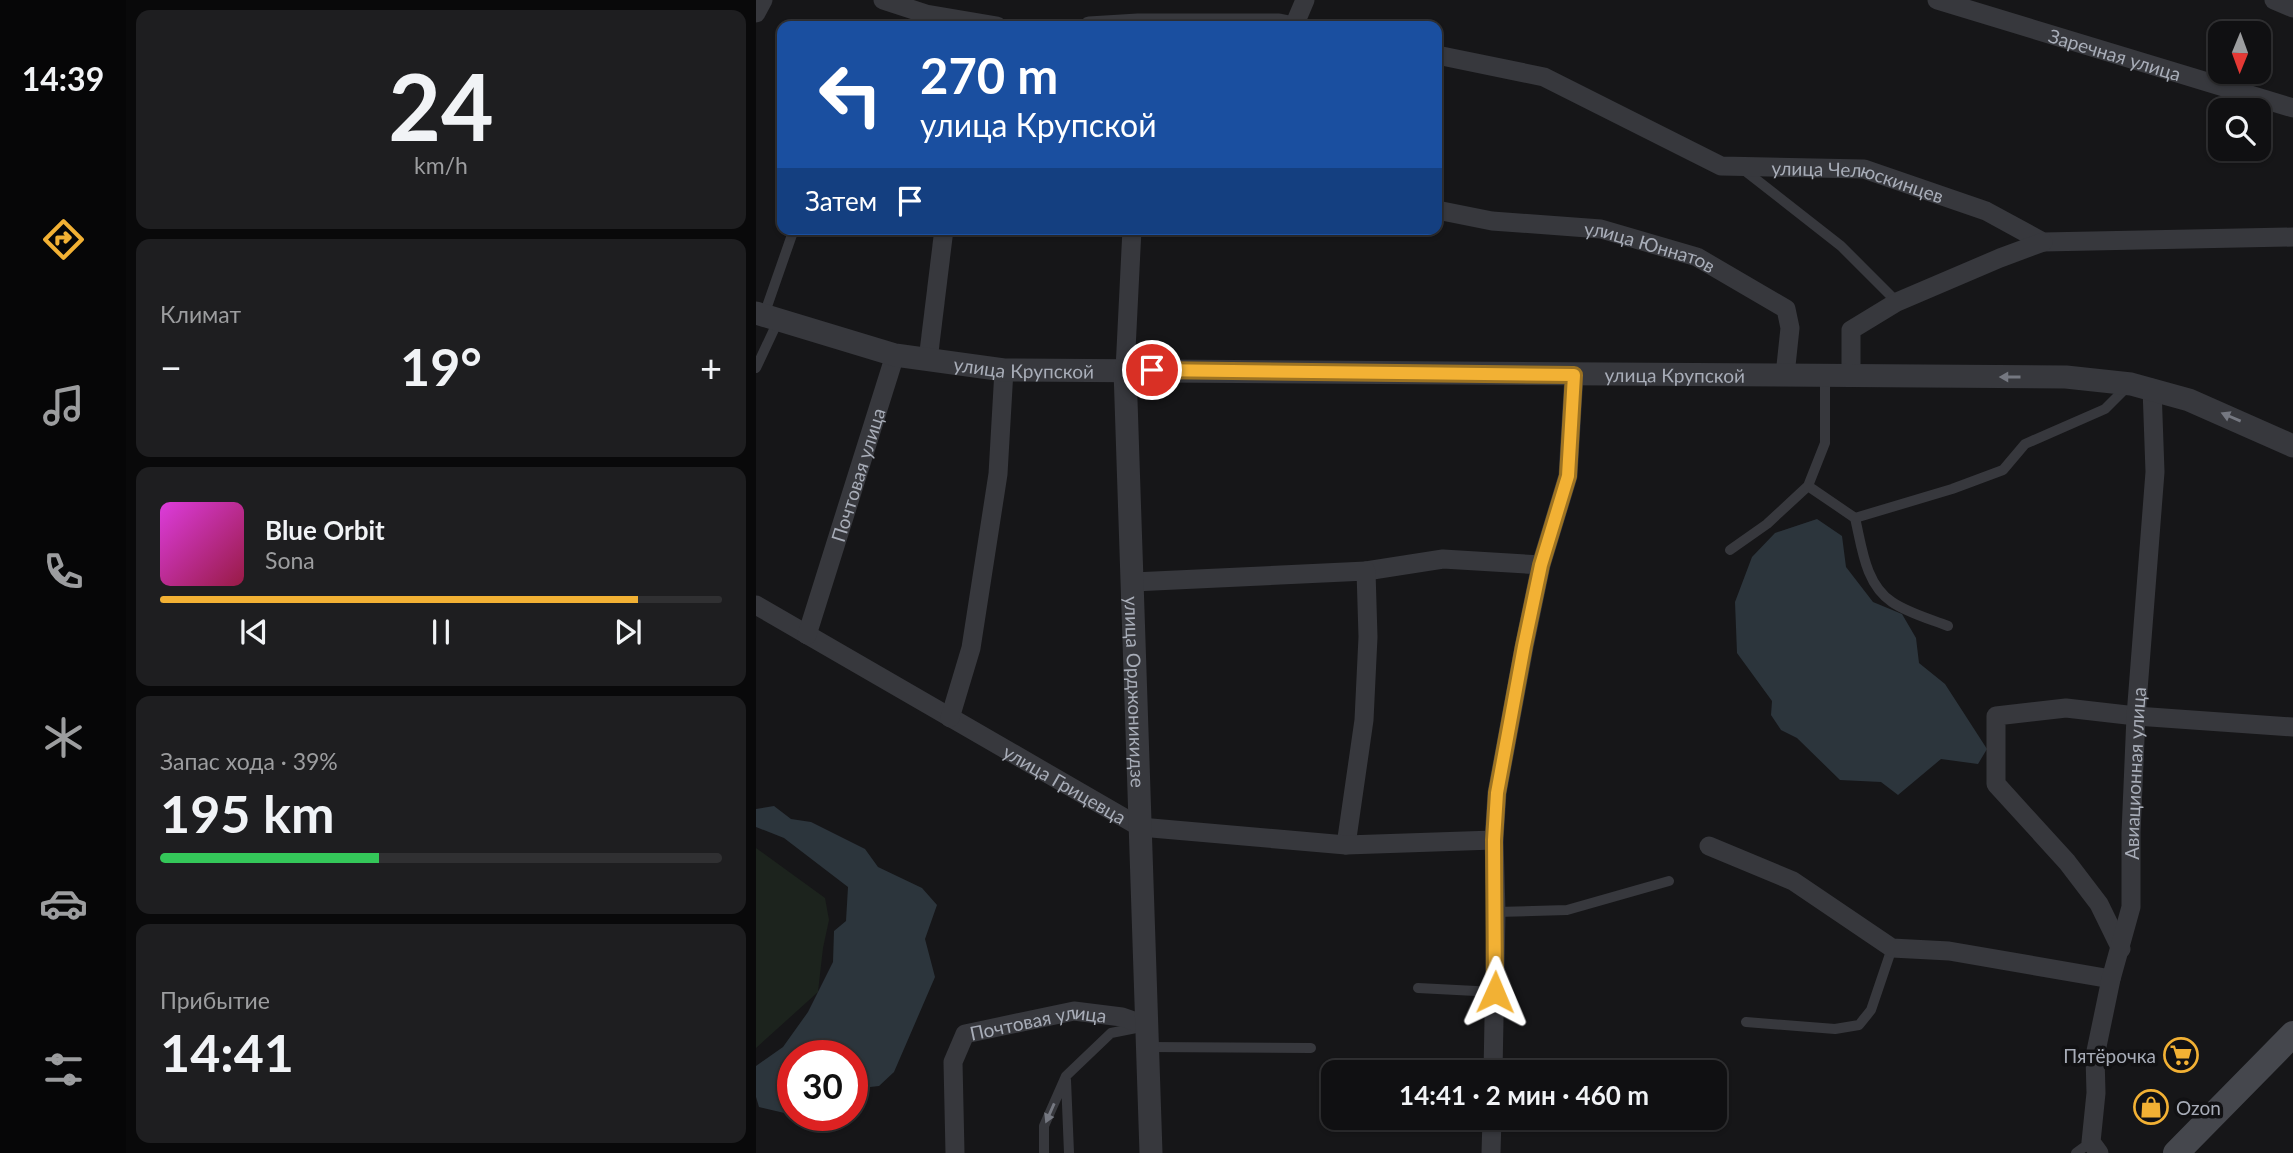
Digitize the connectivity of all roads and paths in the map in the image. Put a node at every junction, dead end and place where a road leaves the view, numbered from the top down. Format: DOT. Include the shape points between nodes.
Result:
graph roads {
  1 [pos="763,0"];
  2 [pos="883,0"];
  3 [pos="1305,0"];
  4 [pos="1937,0"];
  5 [pos="2274,0"];
  6 [pos="2293,8"];
  7 [pos="756,13"];
  8 [pos="963,21"];
  9 [pos="1296,21"];
  10 [pos="1442,56"];
  11 [pos="2293,108"];
  12 [pos="1740,167"];
  13 [pos="1442,211"];
  14 [pos="792,235"];
  15 [pos="943,235"];
  16 [pos="1132,235"];
  17 [pos="2293,237"];
  18 [pos="2043,242"];
  19 [pos="1897,302"];
  20 [pos="766,316"];
  21 [pos="895,355"];
  22 [pos="929,360"];
  23 [pos="756,368"];
  24 [pos="1004,370"];
  25 [pos="1125,370"];
  26 [pos="1574,375"];
  27 [pos="1785,375"];
  28 [pos="1825,375"];
  29 [pos="1852,376"];
  30 [pos="2141,386"];
  31 [pos="2293,446"];
  32 [pos="1808,486"];
  33 [pos="1855,518"];
  34 [pos="1730,550"];
  35 [pos="1541,565"];
  36 [pos="1366,570"];
  37 [pos="1133,582"];
  38 [pos="756,605"];
  39 [pos="1948,626"];
  40 [pos="807,635"];
  41 [pos="2136,716"];
  42 [pos="950,718"];
  43 [pos="2293,727"];
  44 [pos="1140,827"];
  45 [pos="1494,840"];
  46 [pos="1346,845"];
  47 [pos="1709,846"];
  48 [pos="1669,881"];
  49 [pos="1496,912"];
  50 [pos="1892,948"];
  51 [pos="2121,949"];
  52 [pos="2111,979"];
  53 [pos="1418,988"];
  54 [pos="1495,992"];
  55 [pos="1746,1022"];
  56 [pos="2293,1034"];
  57 [pos="1148,1037"];
  58 [pos="1311,1048"];
  59 [pos="1493,1060"];
  60 [pos="1066,1076"];
  61 [pos="1492,1130"];
  62 [pos="2089,1149"];
  63 [pos="955,1153"];
  64 [pos="1044,1153"];
  65 [pos="1069,1153"];
  66 [pos="1151,1153"];
  67 [pos="1491,1153"];
  68 [pos="2176,1153"];
  1 -- 7 [label="street"];
  2 -- 8 [label="street"];
  3 -- 9 [label="street"];
  4 -- 11 [label="street, Заречная улица"];
  5 -- 6 [label="street"];
  10 -- 12 [label="street, улица Челюскинцев" via="1544,77 1721,166"];
  12 -- 18 [label="street, улица Челюскинцев" via="1864,169 1986,211"];
  12 -- 19 [label="lane" via="1841,246"];
  13 -- 27 [label="street, улица Юннатов" via="1492,221 1601,229 1697,257 1786,309 1790,328"];
  14 -- 20 [label="lane"];
  15 -- 22 [label="street"];
  16 -- 25 [label="street, улица Орджоникидзе"];
  17 -- 18 [label="street, улица Челюскинцев"];
  18 -- 19 [label="street"];
  19 -- 29 [label="street" via="1851,330"];
  20 -- 21 [label="street, улица Крупской"];
  20 -- 23 [label="lane"];
  21 -- 22 [label="street, улица Крупской"];
  21 -- 40 [label="street, Почтовая улица"];
  22 -- 24 [label="street, улица Крупской"];
  24 -- 25 [label="street, улица Крупской"];
  24 -- 42 [label="street" via="994,501 971,648"];
  25 -- 26 [label="street, улица Крупской"];
  25 -- 37 [label="street, улица Орджоникидзе"];
  26 -- 27 [label="street, улица Крупской"];
  26 -- 35 [label="street" via="1568,476"];
  27 -- 28 [label="street, улица Крупской"];
  28 -- 29 [label="street, улица Крупской"];
  28 -- 32 [label="lane" via="1825,443"];
  30 -- 29 [label="street, улица Крупской, one-way" via="2066,377"];
  31 -- 30 [label="street, улица Крупской, one-way" via="2189,400"];
  30 -- 33 [label="lane" via="2105,409 2025,444 2003,470"];
  30 -- 41 [label="street, Авиационная улица" via="2155,472"];
  32 -- 33 [label="lane"];
  32 -- 34 [label="lane"];
  33 -- 39 [label="lane" via="1869,572 1878,588 1892,602"];
  35 -- 36 [label="street" via="1443,559"];
  35 -- 45 [label="street" via="1497,793"];
  36 -- 37 [label="street"];
  36 -- 46 [label="street" via="1364,720"];
  37 -- 44 [label="street, улица Орджоникидзе"];
  38 -- 40 [label="street, улица Грицевца"];
  40 -- 42 [label="street, улица Грицевца"];
  41 -- 43 [label="street"];
  41 -- 51 [label="street, Авиационная улица" via="2131,907"];
  41 -- 51 [label="street" via="2066,708 1996,716 1996,784 2099,904"];
  42 -- 44 [label="street, улица Грицевца"];
  44 -- 46 [label="street, улица Грицевца"];
  44 -- 57 [label="street, улица Орджоникидзе"];
  45 -- 46 [label="street, улица Грицевца"];
  45 -- 49 [label="street"];
  47 -- 50 [label="street" via="1793,881"];
  48 -- 49 [label="lane" via="1567,910"];
  49 -- 54 [label="street"];
  50 -- 52 [label="street" via="1949,951"];
  50 -- 55 [label="lane" via="1871,1010 1859,1025 1835,1029"];
  51 -- 52 [label="street, Авиационная улица"];
  52 -- 62 [label="street, Авиационная улица" via="2095,1056"];
  53 -- 54 [label="lane"];
  54 -- 59 [label="street"];
  56 -- 68 [label="main road"];
  57 -- 58 [label="lane"];
  57 -- 60 [label="lane" via="1111,1033"];
  57 -- 63 [label="street, Почтовая улица" via="1122,1017 1074,1011 965,1034 953,1062"];
  57 -- 66 [label="street, улица Орджоникидзе"];
  60 -- 64 [label="lane, one-way" via="1044,1126"];
  60 -- 65 [label="lane"];
  61 -- 67 [label="street"];
}
